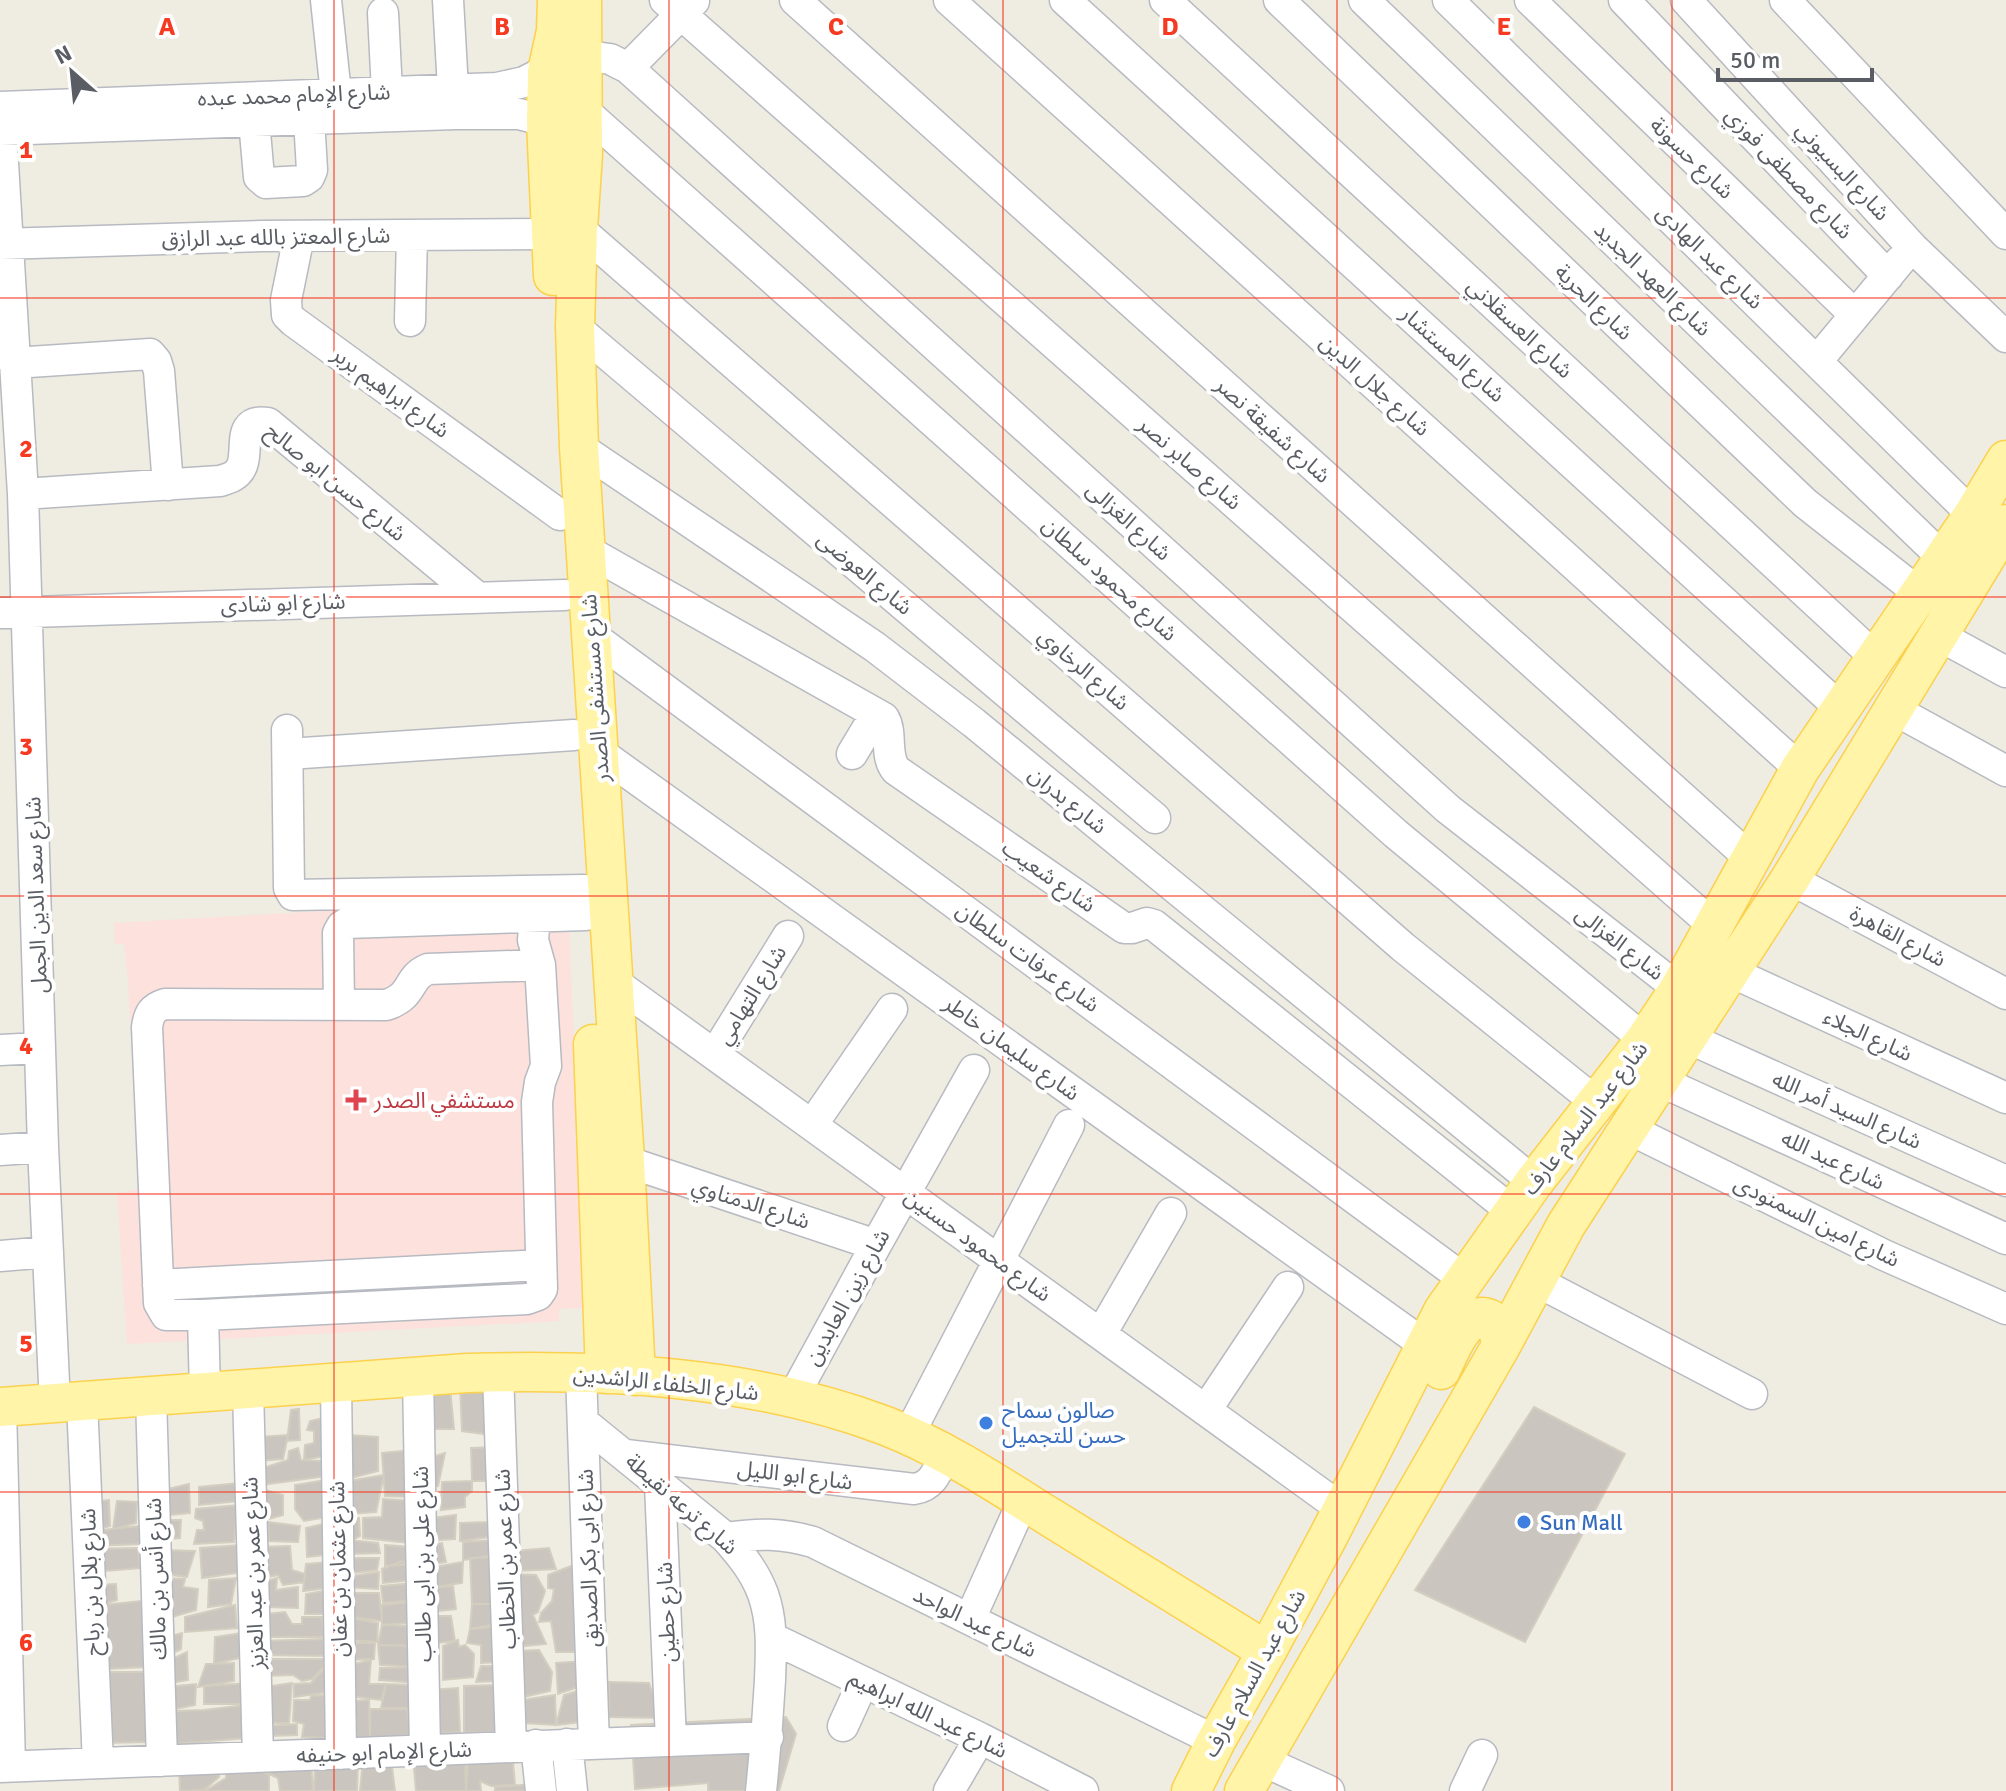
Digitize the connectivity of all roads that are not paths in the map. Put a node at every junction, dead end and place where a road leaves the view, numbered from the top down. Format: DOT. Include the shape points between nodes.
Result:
graph roads {
  1 [pos="326,0"];
  2 [pos="448,0"];
  3 [pos="795,0"];
  4 [pos="949,0"];
  5 [pos="1065,0"];
  6 [pos="1165,0"];
  7 [pos="1279,0"];
  8 [pos="1364,0"];
  9 [pos="1448,0"];
  10 [pos="1530,0"];
  11 [pos="1624,0"];
  12 [pos="1686,0"];
  13 [pos="1785,0"];
  14 [pos="680,5"];
  15 [pos="383,13"];
  16 [pos="572,23"];
  17 [pos="628,68"];
  18 [pos="547,72"];
  19 [pos="453,89"];
  20 [pos="387,92"];
  21 [pos="336,94"];
  22 [pos="498,101"];
  23 [pos="0,107"];
  24 [pos="309,119"];
  25 [pos="254,121"];
  26 [pos="0,130"];
  27 [pos="568,133"];
  28 [pos="565,231"];
  29 [pos="2006,234"];
  30 [pos="412,235"];
  31 [pos="299,236"];
  32 [pos="4,244"];
  33 [pos="1912,247"];
  34 [pos="1888,276"];
  35 [pos="1855,315"];
  36 [pos="410,321"];
  37 [pos="575,327"];
  38 [pos="2006,337"];
  39 [pos="1817,361"];
  40 [pos="14,363"];
  41 [pos="579,447"];
  42 [pos="2006,460"];
  43 [pos="168,485"];
  44 [pos="23,494"];
  45 [pos="560,515"];
  46 [pos="1996,540"];
  47 [pos="586,550"];
  48 [pos="1943,558"];
  49 [pos="1919,593"];
  50 [pos="565,595"];
  51 [pos="477,597"];
  52 [pos="14,612"];
  53 [pos="591,635"];
  54 [pos="1938,635"];
  55 [pos="1875,657"];
  56 [pos="2006,672"];
  57 [pos="1840,708"];
  58 [pos="1893,709"];
  59 [pos="876,714"];
  60 [pos="587,743"];
  61 [pos="852,754"];
  62 [pos="1800,769"];
  63 [pos="2006,771"];
  64 [pos="1155,818"];
  65 [pos="1751,859"];
  66 [pos="1790,879"];
  67 [pos="585,903"];
  68 [pos="535,917"];
  69 [pos="421,920"];
  70 [pos="1715,927"];
  71 [pos="788,936"];
  72 [pos="540,965"];
  73 [pos="428,969"];
  74 [pos="1731,972"];
  75 [pos="614,982"];
  76 [pos="1679,989"];
  77 [pos="2006,994"];
  78 [pos="339,1005"];
  79 [pos="892,1009"];
  80 [pos="1688,1038"];
  81 [pos="1645,1040"];
  82 [pos="40,1048"];
  83 [pos="0,1050"];
  84 [pos="715,1054"];
  85 [pos="974,1070"];
  86 [pos="1660,1081"];
  87 [pos="2006,1098"];
  88 [pos="1597,1103"];
  89 [pos="812,1125"];
  90 [pos="1069,1125"];
  91 [pos="1629,1129"];
  92 [pos="43,1147"];
  93 [pos="0,1150"];
  94 [pos="625,1161"];
  95 [pos="2006,1181"];
  96 [pos="905,1192"];
  97 [pos="1523,1197"];
  98 [pos="1171,1213"];
  99 [pos="1566,1225"];
  100 [pos="2006,1239"];
  101 [pos="876,1245"];
  102 [pos="1489,1245"];
  103 [pos="48,1252"];
  104 [pos="0,1256"];
  105 [pos="999,1260"];
  106 [pos="541,1265"];
  107 [pos="1464,1279"];
  108 [pos="1536,1281"];
  109 [pos="158,1285"];
  110 [pos="1288,1287"];
  111 [pos="2006,1309"];
  112 [pos="203,1315"];
  113 [pos="1101,1334"];
  114 [pos="1425,1345"];
  115 [pos="1501,1346"];
  116 [pos="498,1372"];
  117 [pos="607,1374"];
  118 [pos="418,1377"];
  119 [pos="336,1384"];
  120 [pos="248,1390"];
  121 [pos="205,1393"];
  122 [pos="1752,1394"];
  123 [pos="151,1397"];
  124 [pos="792,1399"];
  125 [pos="69,1403"];
  126 [pos="1395,1406"];
  127 [pos="1,1407"];
  128 [pos="1206,1410"];
  129 [pos="583,1422"];
  130 [pos="908,1436"];
  131 [pos="946,1453"];
  132 [pos="625,1455"];
  133 [pos="660,1484"];
  134 [pos="1023,1501"];
  135 [pos="1342,1509"];
  136 [pos="726,1538"];
  137 [pos="970,1619"];
  138 [pos="772,1638"];
  139 [pos="1267,1651"];
  140 [pos="863,1682"];
  141 [pos="843,1726"];
  142 [pos="768,1737"];
  143 [pos="980,1738"];
  144 [pos="671,1741"];
  145 [pos="1216,1741"];
  146 [pos="580,1744"];
  147 [pos="524,1746"];
  148 [pos="425,1750"];
  149 [pos="341,1754"];
  150 [pos="1482,1755"];
  151 [pos="258,1757"];
  152 [pos="162,1761"];
  153 [pos="98,1763"];
  154 [pos="5,1767"];
  155 [pos="1252,1776"];
  156 [pos="541,1791"];
  157 [pos="572,1791"];
  158 [pos="761,1791"];
  159 [pos="949,1791"];
  160 [pos="1083,1791"];
  161 [pos="1191,1791"];
  162 [pos="1329,1791"];
  163 [pos="1465,1791"];
  1 -- 21 [label="street"];
  2 -- 19 [label="street"];
  3 -- 65 [label="street, شارع شفيقة نصر"];
  4 -- 62 [label="street, شارع جلال الدين"];
  5 -- 57 [label="street, شارع المستشار"];
  6 -- 55 [label="street, شارع العسقلاني"];
  7 -- 49 [label="street, شارع الحرية" via="1805,503"];
  8 -- 48 [label="street, شارع العهد الجديد"];
  9 -- 39 [label="street, شارع عبد الهادى"];
  10 -- 35 [label="street, شارع حسونة"];
  11 -- 34 [label="street, شارع مصطفى فوزي"];
  12 -- 33 [label="street, شارع البسيوني"];
  13 -- 29 [label="street"];
  14 -- 17 [label="street"];
  14 -- 70 [label="street, شارع صابر نصر"];
  15 -- 20 [label="street"];
  16 -- 17 [label="street, شارع الغزالى" via="595,57"];
  16 -- 18 [label="main road, شارع مستشفى الصدر"];
  16 -- 27 [label="main road, شارع مستشفى الصدر"];
  17 -- 76 [label="street, شارع الغزالى" via="1448,809"];
  18 -- 22 [label="street, شارع الإمام محمد عبده"];
  18 -- 27 [label="main road, شارع مستشفى الصدر"];
  19 -- 20 [label="street, شارع الإمام محمد عبده"];
  19 -- 22 [label="street, شارع الإمام محمد عبده"];
  20 -- 21 [label="street, شارع الإمام محمد عبده"];
  21 -- 23 [label="street, شارع الإمام محمد عبده"];
  22 -- 24 [label="street, شارع الإمام محمد عبده"];
  22 -- 27 [label="street, شارع الإمام محمد عبده"];
  24 -- 25 [label="street, شارع الإمام محمد عبده"];
  24 -- 25 [label="street" via="309,177 266,183 259,177"];
  25 -- 26 [label="street, شارع الإمام محمد عبده"];
  26 -- 32 [label="street, شارع سعد الدين الجمل"];
  27 -- 28 [label="main road, شارع مستشفى الصدر"];
  27 -- 81 [label="street, شارع محمود سلطان"];
  28 -- 30 [label="street, شارع المعتز بالله عبد الرازق"];
  28 -- 37 [label="main road, شارع مستشفى الصدر"];
  28 -- 45 [label="main road, شارع مستشفى الصدر"];
  28 -- 88 [label="street, شارع الرخاوي" via="1403,947"];
  30 -- 31 [label="street, شارع المعتز بالله عبد الرازق"];
  30 -- 36 [label="street"];
  31 -- 32 [label="street, شارع المعتز بالله عبد الرازق"];
  31 -- 45 [label="street, شارع ابراهيم بربر" via="287,315"];
  32 -- 40 [label="street, شارع سعد الدين الجمل"];
  33 -- 34 [label="street"];
  33 -- 38 [label="street, شارع البسيوني"];
  34 -- 35 [label="street"];
  35 -- 39 [label="street"];
  37 -- 41 [label="main road, شارع مستشفى الصدر"];
  37 -- 64 [label="street, شارع العوضى"];
  39 -- 46 [label="street, شارع عبد الهادى"];
  40 -- 43 [label="street" via="150,354 159,371"];
  40 -- 44 [label="street, شارع سعد الدين الجمل"];
  41 -- 47 [label="main road, شارع مستشفى الصدر"];
  41 -- 97 [label="street, شارع بدران" via="875,647 974,723"];
  42 -- 46 [label="main road, شارع عبد السلام عارف"];
  43 -- 44 [label="street"];
  43 -- 51 [label="street, شارع حسن ابو صالح" via="220,481 237,473 243,465 247,430 259,421 268,423"];
  44 -- 52 [label="street, شارع سعد الدين الجمل"];
  45 -- 50 [label="main road, شارع مستشفى الصدر"];
  46 -- 48 [label="main road, شارع عبد السلام عارف"];
  46 -- 54 [label="main road, شارع عبد السلام عارف"];
  47 -- 53 [label="main road, شارع مستشفى الصدر"];
  47 -- 59 [label="street"];
  48 -- 49 [label="main road, شارع عبد السلام عارف"];
  49 -- 55 [label="main road, شارع عبد السلام عارف"];
  50 -- 51 [label="street, شارع ابو شادى"];
  50 -- 60 [label="main road, شارع مستشفى الصدر"];
  51 -- 52 [label="street, شارع ابو شادى"];
  52 -- 82 [label="street, شارع سعد الدين الجمل"];
  53 -- 60 [label="main road, شارع مستشفى الصدر"];
  53 -- 107 [label="street, شارع عرفات سلطان"];
  54 -- 56 [label="street"];
  54 -- 58 [label="main road, شارع عبد السلام عارف"];
  55 -- 57 [label="main road, شارع عبد السلام عارف"];
  57 -- 62 [label="main road, شارع عبد السلام عارف"];
  58 -- 63 [label="street"];
  58 -- 66 [label="main road, شارع عبد السلام عارف"];
  59 -- 61 [label="street"];
  59 -- 97 [label="street, شارع شعيب" via="887,723 890,761 896,770 1124,928 1154,925"];
  60 -- 67 [label="main road, شارع مستشفى الصدر"];
  60 -- 67 [label="street" via="288,742 293,895"];
  60 -- 75 [label="main road, شارع مستشفى الصدر"];
  60 -- 114 [label="street, شارع سليمان خاطر"];
  62 -- 65 [label="main road, شارع عبد السلام عارف"];
  65 -- 70 [label="main road, شارع عبد السلام عارف"];
  66 -- 74 [label="main road, شارع عبد السلام عارف"];
  66 -- 77 [label="street, شارع القاهرة"];
  67 -- 68 [label="street"];
  67 -- 117 [label="main road, شارع مستشفى الصدر"];
  68 -- 69 [label="street"];
  68 -- 72 [label="street" via="533,940"];
  69 -- 73 [label="street"];
  69 -- 78 [label="street" via="355,921 342,926"];
  70 -- 76 [label="main road, شارع عبد السلام عارف"];
  71 -- 84 [label="street, شارع التهامي"];
  72 -- 73 [label="street"];
  72 -- 106 [label="street" via="546,1066 537,1102"];
  73 -- 78 [label="street" via="396,1002"];
  74 -- 80 [label="main road, شارع عبد السلام عارف"];
  74 -- 87 [label="street, شارع الجلاء"];
  75 -- 84 [label="street, شارع محمود حسنين"];
  75 -- 94 [label="main road, شارع مستشفى الصدر"];
  76 -- 81 [label="main road, شارع عبد السلام عارف"];
  78 -- 109 [label="street" via="165,1004 149,1016"];
  79 -- 89 [label="street"];
  80 -- 86 [label="main road, شارع عبد السلام عارف"];
  80 -- 95 [label="street, شارع السيد أمر الله"];
  81 -- 88 [label="main road, شارع عبد السلام عارف"];
  82 -- 83 [label="street"];
  82 -- 92 [label="street, شارع سعد الدين الجمل"];
  84 -- 89 [label="street, شارع محمود حسنين"];
  85 -- 96 [label="street, شارع زين العابدين"];
  86 -- 91 [label="main road, شارع عبد السلام عارف"];
  86 -- 100 [label="street, شارع عبد الله"];
  88 -- 97 [label="main road, شارع عبد السلام عارف"];
  89 -- 96 [label="street, شارع محمود حسنين"];
  90 -- 105 [label="street"];
  91 -- 99 [label="main road, شارع عبد السلام عارف"];
  91 -- 111 [label="street, شارع امين السمنودى"];
  92 -- 93 [label="street"];
  92 -- 103 [label="street, شارع سعد الدين الجمل"];
  94 -- 101 [label="street, شارع الدمناوي"];
  94 -- 117 [label="main road, شارع مستشفى الصدر"];
  96 -- 101 [label="street, شارع زين العابدين"];
  96 -- 105 [label="street, شارع محمود حسنين"];
  97 -- 102 [label="main road, شارع عبد السلام عارف"];
  98 -- 113 [label="street"];
  99 -- 102 [label="main road" via="1512,1269 1495,1263"];
  99 -- 108 [label="main road, شارع عبد السلام عارف"];
  101 -- 124 [label="street, شارع زين العابدين"];
  102 -- 107 [label="main road, شارع عبد السلام عارف"];
  103 -- 104 [label="street"];
  103 -- 125 [label="street, شارع سعد الدين الجمل"];
  105 -- 113 [label="street, شارع محمود حسنين"];
  105 -- 130 [label="street"];
  106 -- 109 [label="street"];
  106 -- 112 [label="street" via="542,1289 527,1299"];
  107 -- 114 [label="main road, شارع عبد السلام عارف"];
  108 -- 115 [label="main road, شارع عبد السلام عارف"];
  108 -- 122 [label="street"];
  109 -- 112 [label="street" via="166,1315"];
  110 -- 128 [label="street"];
  112 -- 121 [label="street"];
  113 -- 128 [label="street, شارع محمود حسنين"];
  114 -- 126 [label="main road, شارع عبد السلام عارف"];
  115 -- 126 [label="main road" via="1492,1320 1468,1322 1429,1385"];
  115 -- 155 [label="main road, شارع عبد السلام عارف"];
  116 -- 117 [label="main road, شارع الخلفاء الراشدين"];
  116 -- 118 [label="main road, شارع الخلفاء الراشدين"];
  116 -- 147 [label="street, شارع عمر بن الخطاب"];
  117 -- 124 [label="main road, شارع الخلفاء الراشدين"];
  117 -- 129 [label="street, شارع ابى بكر الصديق"];
  118 -- 119 [label="main road, شارع الخلفاء الراشدين"];
  118 -- 148 [label="street, شارع على بن ابى طالب"];
  119 -- 120 [label="main road, شارع الخلفاء الراشدين"];
  119 -- 149 [label="street, شارع عثمان بن عفان"];
  120 -- 121 [label="main road, شارع الخلفاء الراشدين"];
  120 -- 151 [label="street, شارع عمر بن عبد العزيز"];
  121 -- 123 [label="main road, شارع الخلفاء الراشدين"];
  123 -- 125 [label="main road, شارع الخلفاء الراشدين"];
  123 -- 152 [label="street, شارع أنس بن مالك"];
  124 -- 130 [label="main road, شارع الخلفاء الراشدين"];
  125 -- 127 [label="main road, شارع الخلفاء الراشدين"];
  125 -- 153 [label="street, شارع بلال بن رباح"];
  126 -- 135 [label="main road, شارع عبد السلام عارف"];
  127 -- 154 [label="street"];
  128 -- 135 [label="street, شارع محمود حسنين"];
  129 -- 132 [label="street, شارع ترعه نقيطة"];
  129 -- 146 [label="street, شارع ابى بكر الصديق"];
  130 -- 131 [label="main road, شارع الخلفاء الراشدين"];
  131 -- 132 [label="street, شارع ابو الليل" via="933,1480 914,1489"];
  131 -- 134 [label="main road, شارع الخلفاء الراشدين"];
  132 -- 133 [label="street, شارع ترعه نقيطة"];
  133 -- 136 [label="street, شارع ترعه نقيطة"];
  133 -- 144 [label="street, شارع حطين"];
  134 -- 137 [label="street"];
  134 -- 139 [label="main road, شارع الخلفاء الراشدين"];
  135 -- 139 [label="main road, شارع عبد السلام عارف"];
  136 -- 137 [label="street, شارع عبد الواحد" via="768,1534 813,1542"];
  136 -- 138 [label="street, شارع ترعه نقيطة" via="754,1574"];
  137 -- 145 [label="street, شارع عبد الواحد"];
  138 -- 140 [label="street, شارع عبد الله ابراهيم"];
  138 -- 142 [label="street, شارع ترعه نقيطة"];
  139 -- 145 [label="main road, شارع عبد السلام عارف"];
  140 -- 141 [label="street"];
  140 -- 143 [label="street, شارع عبد الله ابراهيم"];
  142 -- 144 [label="street, شارع الإمام ابو حنيفه"];
  142 -- 158 [label="street, شارع ترعه نقيطة"];
  143 -- 159 [label="street"];
  143 -- 160 [label="street, شارع عبد الله ابراهيم"];
  144 -- 146 [label="street, شارع الإمام ابو حنيفه"];
  145 -- 161 [label="main road, شارع عبد السلام عارف"];
  146 -- 147 [label="street, شارع الإمام ابو حنيفه"];
  146 -- 157 [label="street, شارع ابى بكر الصديق"];
  147 -- 148 [label="street, شارع الإمام ابو حنيفه"];
  147 -- 156 [label="street, شارع عمر بن الخطاب"];
  148 -- 149 [label="street, شارع الإمام ابو حنيفه"];
  149 -- 151 [label="street, شارع الإمام ابو حنيفه"];
  150 -- 163 [label="street"];
  151 -- 152 [label="street, شارع الإمام ابو حنيفه"];
  152 -- 153 [label="street, شارع الإمام ابو حنيفه"];
  153 -- 154 [label="street, شارع الإمام ابو حنيفه"];
  155 -- 162 [label="street"];
}
